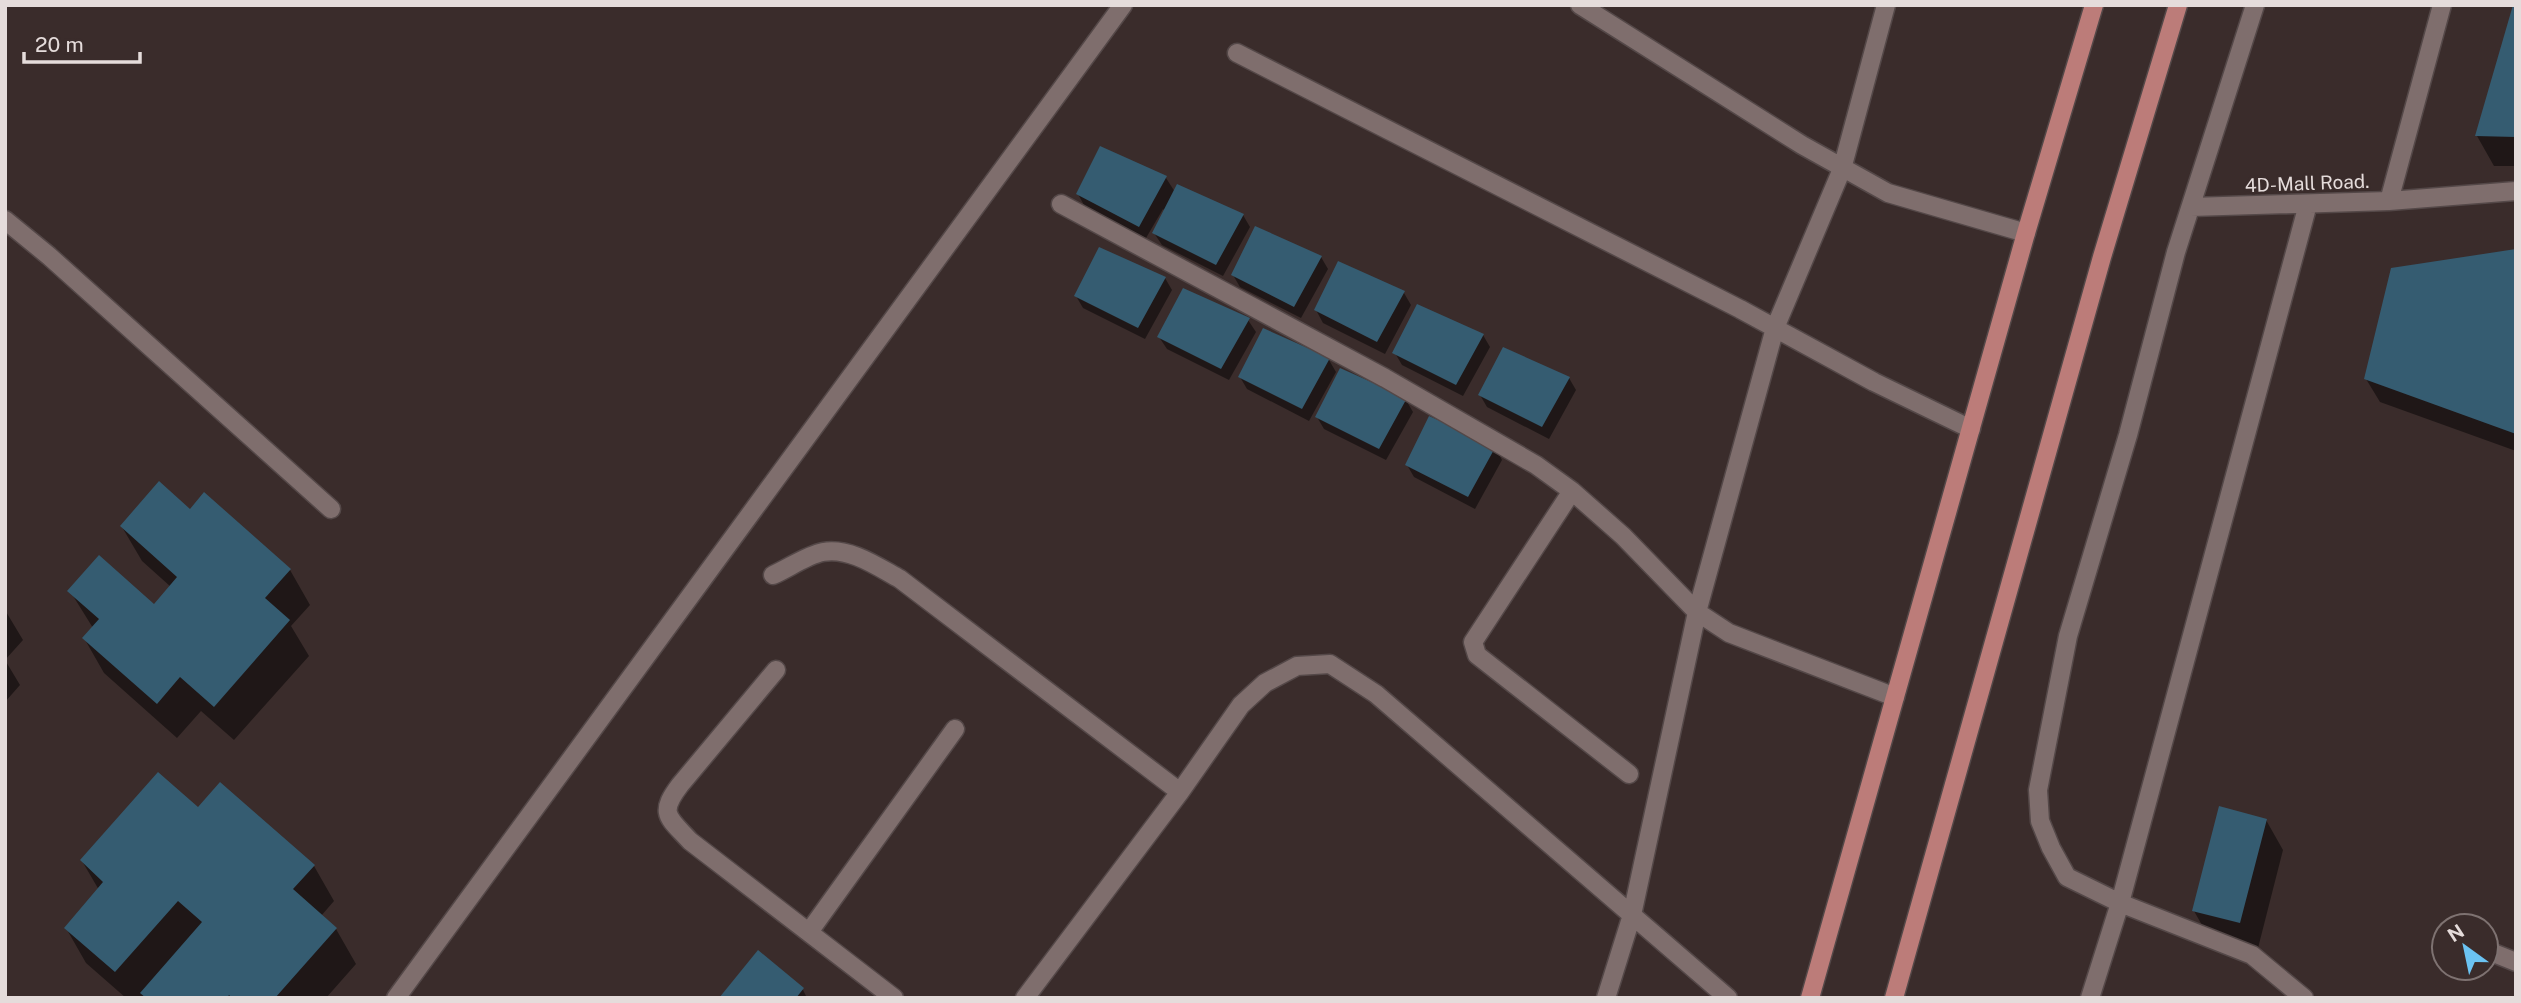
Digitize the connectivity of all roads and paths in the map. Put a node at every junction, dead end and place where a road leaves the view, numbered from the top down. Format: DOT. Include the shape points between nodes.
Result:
graph roads {
  1 [pos="1123,5"];
  2 [pos="1580,5"];
  3 [pos="1886,5"];
  4 [pos="2094,5"];
  5 [pos="2178,5"];
  6 [pos="2255,5"];
  7 [pos="2442,5"];
  8 [pos="1237,53"];
  9 [pos="1842,169"];
  10 [pos="2516,191"];
  11 [pos="2389,201"];
  12 [pos="1061,204"];
  13 [pos="2308,204"];
  14 [pos="2191,207"];
  15 [pos="5,220"];
  16 [pos="2026,233"];
  17 [pos="1775,328"];
  18 [pos="1971,429"];
  19 [pos="1572,491"];
  20 [pos="331,509"];
  21 [pos="773,575"];
  22 [pos="1697,612"];
  23 [pos="776,670"];
  24 [pos="1895,697"];
  25 [pos="955,729"];
  26 [pos="1629,774"];
  27 [pos="1180,792"];
  28 [pos="2120,903"];
  29 [pos="1632,915"];
  30 [pos="809,932"];
  31 [pos="1028,997"];
  32 [pos="396,998"];
  33 [pos="894,998"];
  34 [pos="1606,998"];
  35 [pos="1728,998"];
  36 [pos="1810,998"];
  37 [pos="1894,998"];
  38 [pos="2090,998"];
  39 [pos="2304,998"];
  1 -- 32 [label="street"];
  2 -- 9 [label="street"];
  3 -- 9 [label="street"];
  4 -- 16 [label="main road"];
  5 -- 37 [label="main road" via="2102,257"];
  6 -- 14 [label="street"];
  7 -- 11 [label="street, 4D-Mall Road."];
  8 -- 17 [label="street"];
  9 -- 16 [label="street" via="1888,193"];
  9 -- 17 [label="street"];
  10 -- 11 [label="street"];
  11 -- 13 [label="street, 4D-Mall Road."];
  12 -- 19 [label="street" via="1385,378 1536,465"];
  13 -- 14 [label="street, 4D-Mall Road."];
  13 -- 28 [label="street"];
  14 -- 28 [label="street" via="2068,636 2038,790 2040,821 2067,877"];
  15 -- 20 [label="street"];
  16 -- 18 [label="main road"];
  17 -- 18 [label="street"];
  17 -- 22 [label="street"];
  18 -- 24 [label="main road"];
  19 -- 22 [label="street"];
  19 -- 26 [label="street" via="1473,642 1477,654"];
  21 -- 27 [label="street" via="822,552 865,560 900,579"];
  22 -- 24 [label="street" via="1729,633"];
  22 -- 29 [label="street"];
  23 -- 30 [label="street" via="680,785 666,811 690,841"];
  24 -- 36 [label="main road"];
  25 -- 30 [label="street"];
  27 -- 29 [label="street" via="1241,705 1265,683 1297,667 1330,664 1376,694"];
  27 -- 31 [label="street"];
  28 -- 38 [label="street"];
  28 -- 39 [label="street" via="2252,955"];
  29 -- 34 [label="street"];
  29 -- 35 [label="street"];
  30 -- 33 [label="street"];
}
